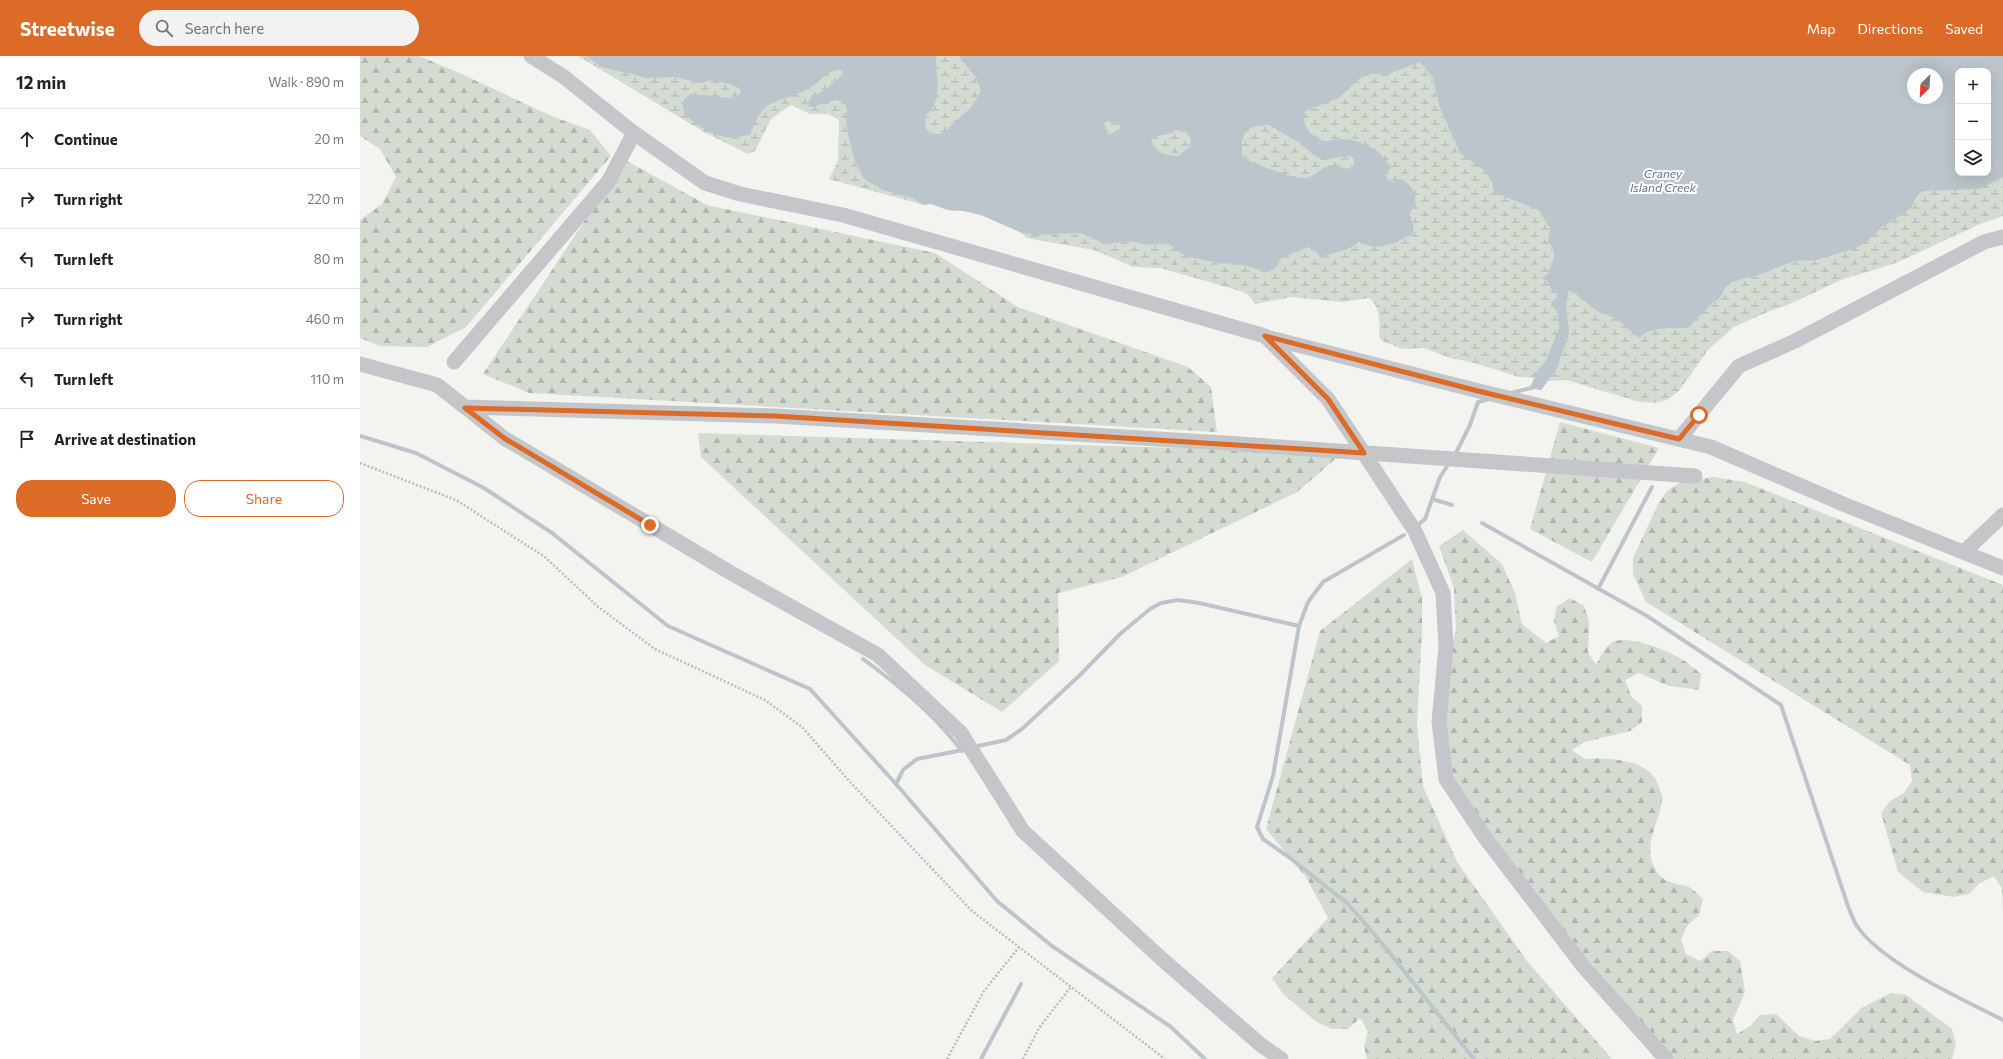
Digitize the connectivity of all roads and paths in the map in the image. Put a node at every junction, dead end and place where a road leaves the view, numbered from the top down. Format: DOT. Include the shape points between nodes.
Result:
graph roads {
  1 [pos="531,56"];
  2 [pos="634,133"];
  3 [pos="2003,237"];
  4 [pos="1265,336"];
  5 [pos="454,362"];
  6 [pos="360,364"];
  7 [pos="465,408"];
  8 [pos="1679,439"];
  9 [pos="1364,453"];
  10 [pos="360,463"];
  11 [pos="1695,476"];
  12 [pos="2003,515"];
  13 [pos="1964,552"];
  14 [pos="2003,568"];
  15 [pos="1019,947"];
  16 [pos="1070,988"];
  17 [pos="947,1059"];
  18 [pos="1022,1059"];
  19 [pos="1165,1059"];
  20 [pos="1281,1059"];
  21 [pos="1666,1059"];
  1 -- 2 [label="lane" via="564,77"];
  2 -- 4 [label="lane" via="705,183 740,194 843,215"];
  2 -- 5 [label="lane" via="608,182"];
  3 -- 8 [label="lane" via="1984,242 1795,341 1739,366"];
  4 -- 8 [label="lane"];
  4 -- 9 [label="lane" via="1328,399"];
  6 -- 7 [label="lane" via="437,385"];
  7 -- 9 [label="lane" via="775,416"];
  7 -- 20 [label="lane" via="504,438 731,573 878,655 961,733 1023,831 1164,961 1261,1045"];
  8 -- 13 [label="lane" via="1711,447 1843,504"];
  9 -- 11 [label="lane"];
  9 -- 21 [label="lane" via="1415,531 1443,593 1446,646 1439,722 1446,779 1486,839 1583,966"];
  10 -- 15 [label="path" via="456,500 545,557 597,606 655,649 765,700 802,727 851,783 972,911"];
  12 -- 13 [label="lane"];
  13 -- 14 [label="lane"];
  15 -- 16 [label="path"];
  15 -- 17 [label="path" via="984,990"];
  16 -- 18 [label="path" via="1039,1028"];
  16 -- 19 [label="path"];
}
